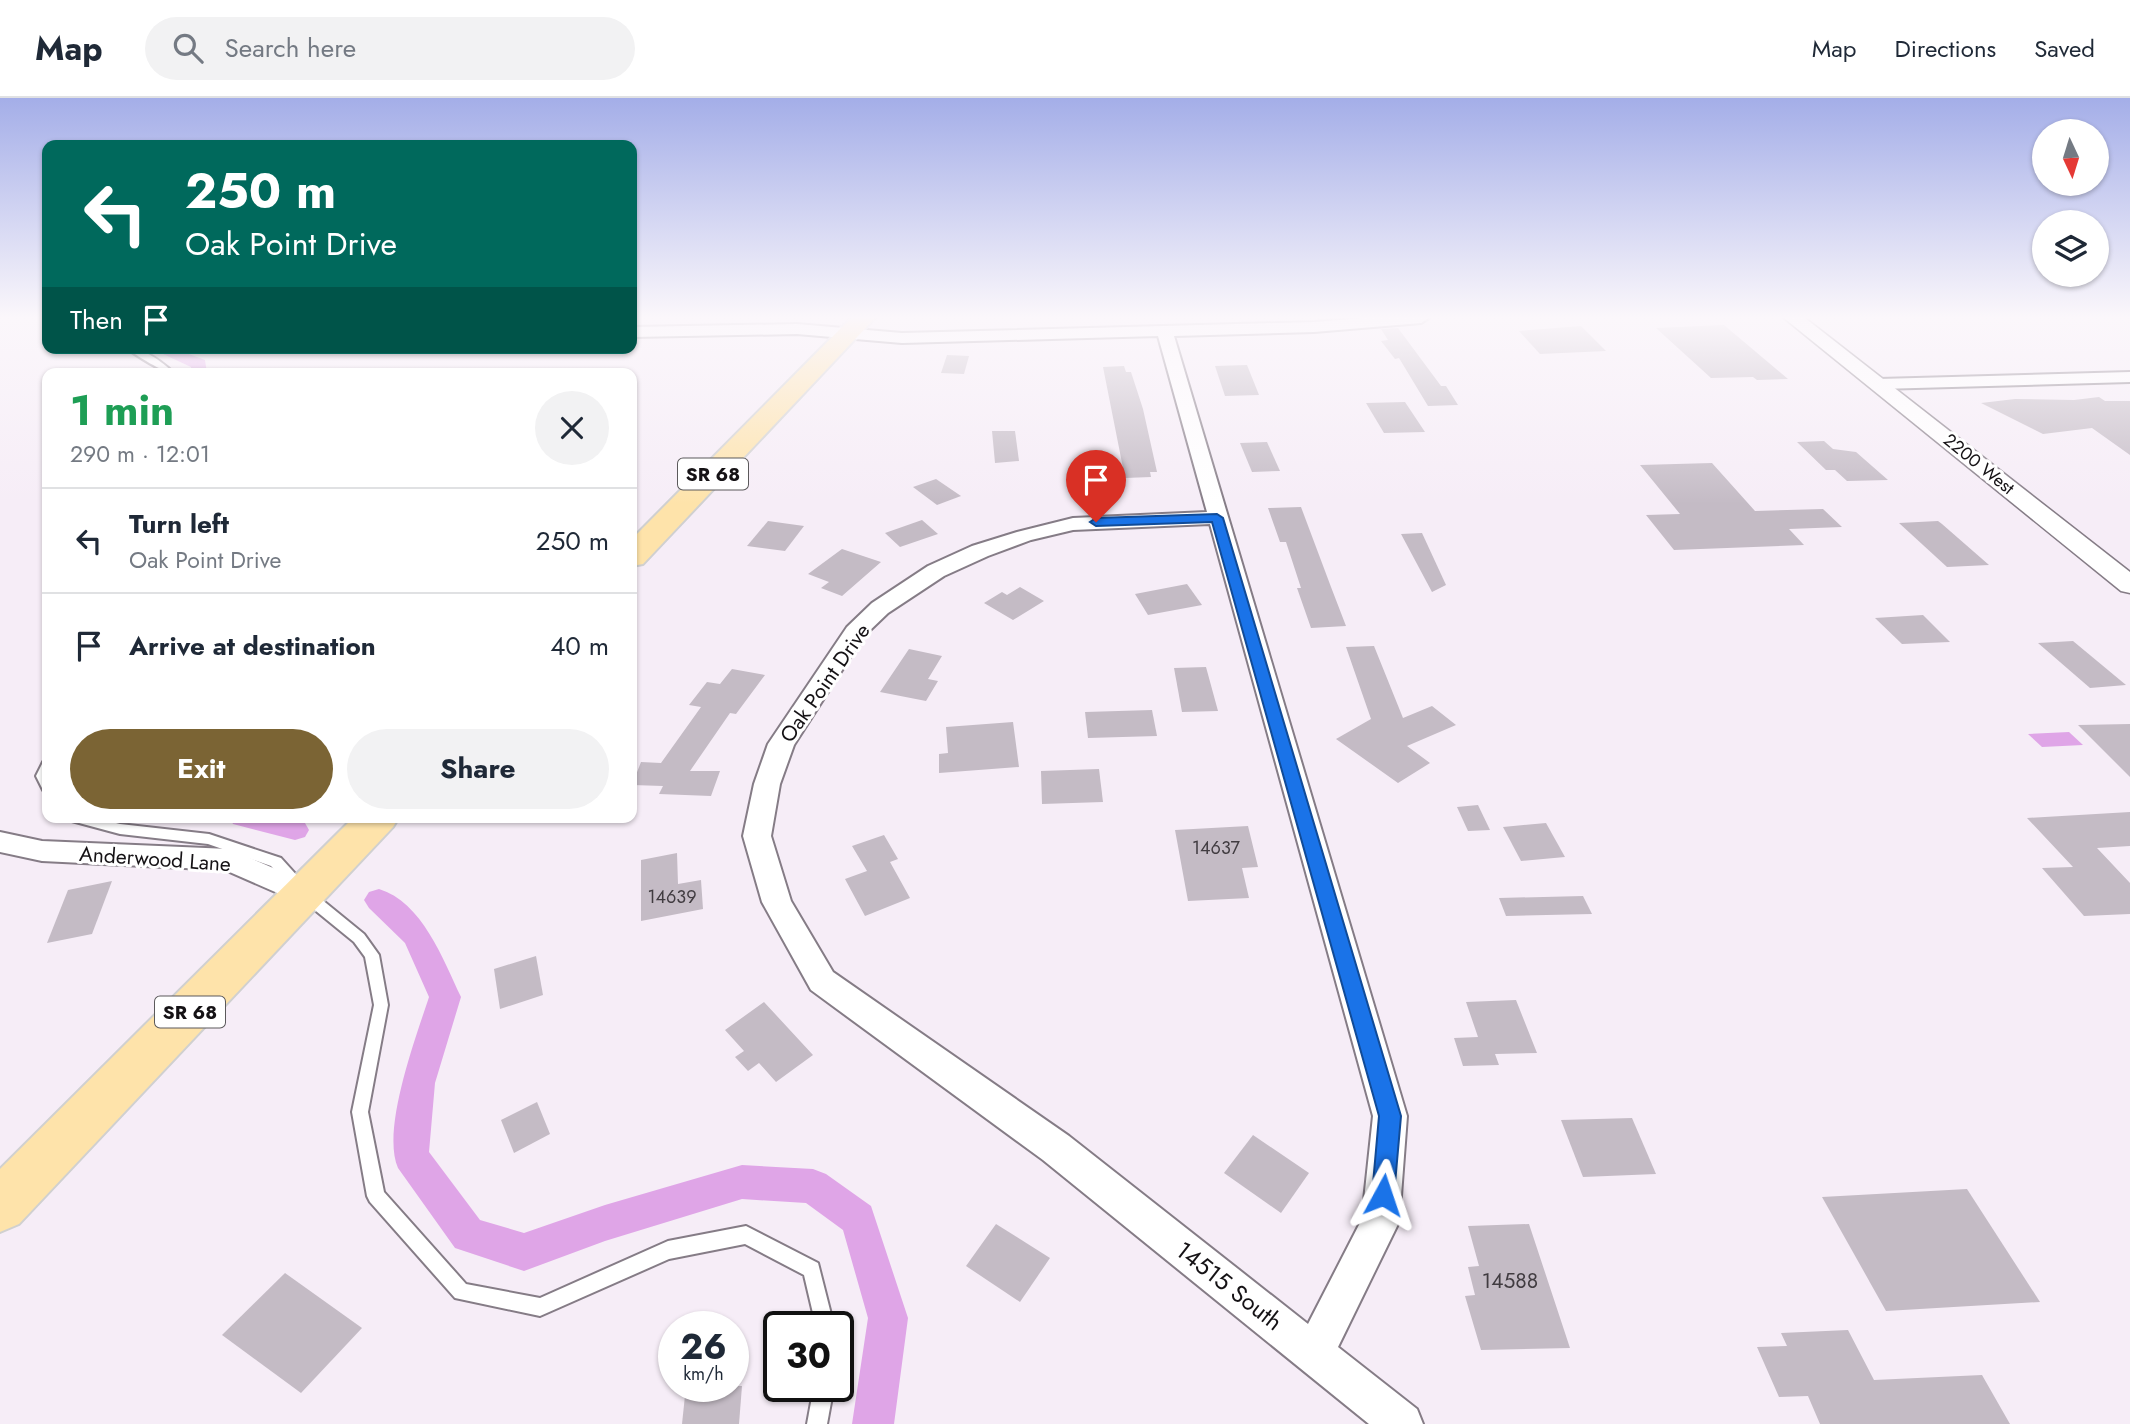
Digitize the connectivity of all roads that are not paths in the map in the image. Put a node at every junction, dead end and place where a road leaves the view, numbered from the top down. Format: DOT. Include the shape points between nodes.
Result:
graph roads {
  1 [pos="804,380"];
  2 [pos="1179,380"];
  3 [pos="1873,380"];
  4 [pos="2026,380"];
  5 [pos="1878,384"];
  6 [pos="1217,518"];
  7 [pos="637,553"];
  8 [pos="2130,585"];
  9 [pos="96,823"];
  10 [pos="373,823"];
  11 [pos="0,842"];
  12 [pos="305,894"];
  13 [pos="1056,1148"];
  14 [pos="0,1206"];
  15 [pos="822,1311"];
  16 [pos="1314,1353"];
  17 [pos="821,1402"];
  18 [pos="817,1424"];
  19 [pos="1402,1424"];
  1 -- 7 [label="main road, SR 68"];
  2 -- 6 [label="street"];
  3 -- 5 [label="street, 2200 West"];
  4 -- 5 [label="street"];
  5 -- 8 [label="street, 2200 West"];
  6 -- 13 [label="street, Oak Point Drive" via="1073,524 981,551 936,571 880,608 855,632 781,744 767,784 757,836 777,902 822,981"];
  6 -- 16 [label="street" via="1390,1116 1380,1222"];
  9 -- 12 [label="lane" via="209,839 276,862"];
  10 -- 12 [label="main road, SR 68"];
  11 -- 12 [label="street, Anderwood Lane" via="42,851 229,860"];
  12 -- 14 [label="main road, SR 68"];
  12 -- 15 [label="lane" via="359,938 372,955 381,1005 360,1112 376,1196 461,1292 540,1307 668,1250 746,1235 812,1269"];
  13 -- 16 [label="street, 14515 South"];
  16 -- 19 [label="street, 14515 South"];
  17 -- 18 [label="lane"];
}
